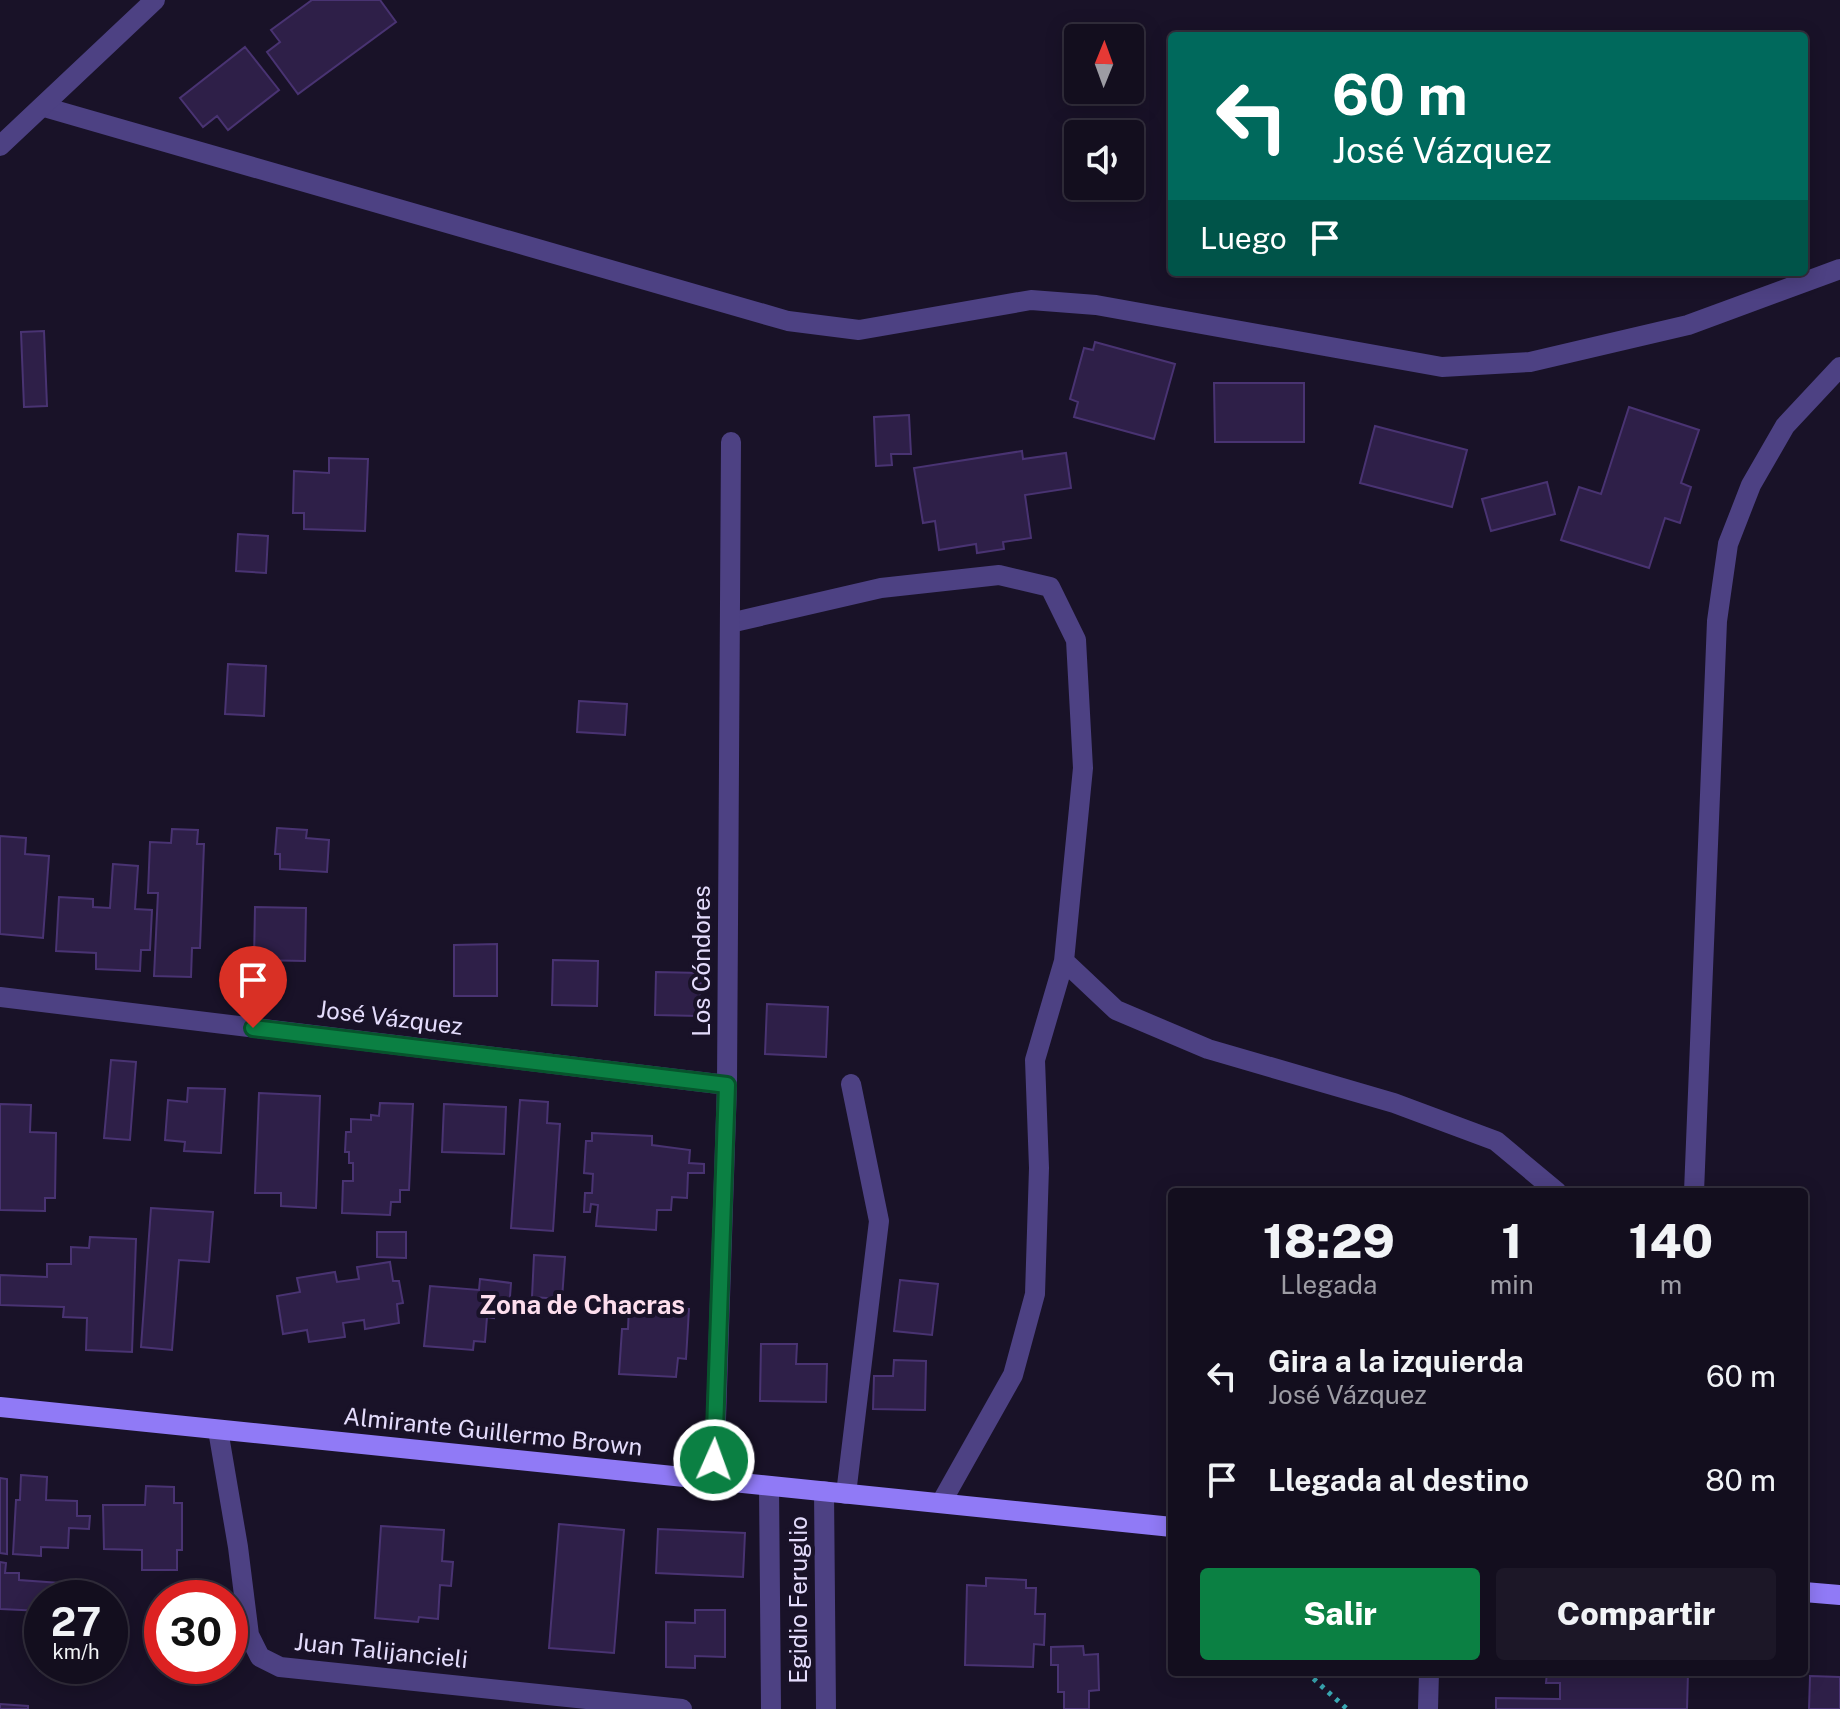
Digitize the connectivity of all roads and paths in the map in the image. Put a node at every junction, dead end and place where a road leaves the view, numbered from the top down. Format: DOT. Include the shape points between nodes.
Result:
graph roads {
  1 [pos="155,0"];
  2 [pos="44,107"];
  3 [pos="0,146"];
  4 [pos="1840,269"];
  5 [pos="1840,367"];
  6 [pos="731,442"];
  7 [pos="730,623"];
  8 [pos="1064,961"];
  9 [pos="0,997"];
  10 [pos="851,1084"];
  11 [pos="727,1085"];
  12 [pos="1552,1188"];
  13 [pos="1694,1188"];
  14 [pos="0,1407"];
  15 [pos="218,1430"];
  16 [pos="714,1480"];
  17 [pos="769,1486"];
  18 [pos="824,1491"];
  19 [pos="846,1494"];
  20 [pos="941,1503"];
  21 [pos="1168,1527"];
  22 [pos="1808,1592"];
  23 [pos="1840,1595"];
  24 [pos="1310,1676"];
  25 [pos="1429,1676"];
  26 [pos="682,1709"];
  27 [pos="771,1709"];
  28 [pos="826,1709"];
  29 [pos="1347,1709"];
  30 [pos="1428,1709"];
  1 -- 2 [label="street"];
  2 -- 3 [label="street"];
  2 -- 4 [label="street" via="788,321 859,330 1031,300 1096,305 1442,367 1530,362 1688,325"];
  5 -- 13 [label="street" via="1785,426 1751,485 1728,544 1717,621"];
  6 -- 7 [label="street, Los Cóndores"];
  7 -- 8 [label="street" via="881,588 984,576 1050,587 1076,640 1083,768"];
  7 -- 11 [label="street, Los Cóndores"];
  8 -- 12 [label="street" via="1116,1010 1208,1049 1394,1103 1496,1141"];
  8 -- 20 [label="street" via="1035,1060 1035,1294 1013,1375"];
  9 -- 11 [label="street, José Vázquez"];
  10 -- 19 [label="street" via="879,1221"];
  11 -- 16 [label="street, Los Cóndores"];
  14 -- 15 [label="main road, Almirante Guillermo Brown"];
  15 -- 16 [label="main road, Almirante Guillermo Brown"];
  15 -- 26 [label="street, Juan Talijancieli" via="249,1635 260,1657 280,1667"];
  16 -- 17 [label="main road, Almirante Guillermo Brown"];
  17 -- 18 [label="main road, Almirante Guillermo Brown"];
  17 -- 27 [label="street, Egidio Feruglio"];
  18 -- 19 [label="main road, Almirante Guillermo Brown"];
  18 -- 28 [label="street, Egidio Feruglio"];
  19 -- 20 [label="main road, Almirante Guillermo Brown"];
  20 -- 21 [label="main road, Almirante Guillermo Brown"];
  22 -- 23 [label="main road"];
  24 -- 29 [label="path"];
  25 -- 30 [label="street"];
}
